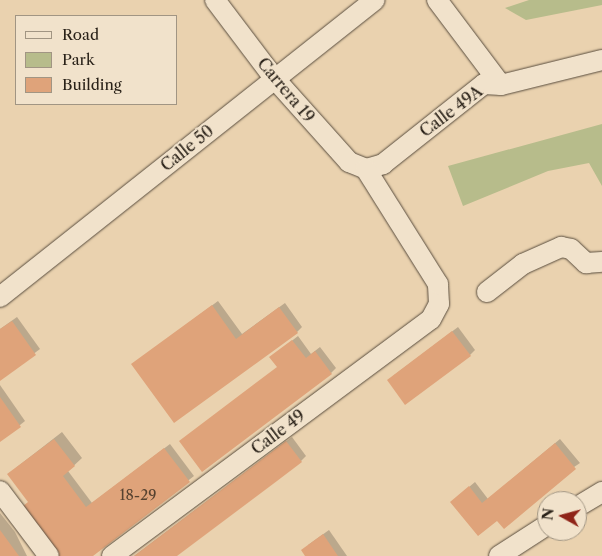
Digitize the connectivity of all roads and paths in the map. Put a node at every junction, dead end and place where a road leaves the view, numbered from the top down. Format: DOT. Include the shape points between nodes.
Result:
graph roads {
  1 [pos="215,0"];
  2 [pos="375,0"];
  3 [pos="437,0"];
  4 [pos="602,60"];
  5 [pos="274,78"];
  6 [pos="501,85"];
  7 [pos="366,169"];
  8 [pos="602,262"];
  9 [pos="487,292"];
  10 [pos="0,298"];
  11 [pos="0,491"];
  12 [pos="602,492"];
  13 [pos="587,501"];
  14 [pos="537,532"];
  15 [pos="511,552"];
  16 [pos="49,556"];
  17 [pos="112,556"];
  1 -- 5 [label="street, Carrera 19"];
  2 -- 5 [label="street, Calle 50"];
  3 -- 6 [label="street"];
  4 -- 6 [label="street, Calle 49A"];
  5 -- 7 [label="street, Carrera 19" via="349,162"];
  5 -- 10 [label="street, Calle 50"];
  6 -- 7 [label="street, Calle 49A" via="484,84 470,92 383,164"];
  7 -- 17 [label="street, Calle 49" via="438,284 439,304 431,319"];
  8 -- 9 [label="street" via="586,263 571,248 561,247 523,264"];
  11 -- 16 [label="street"];
  12 -- 13 [label="street"];
  14 -- 15 [label="street"];
}
